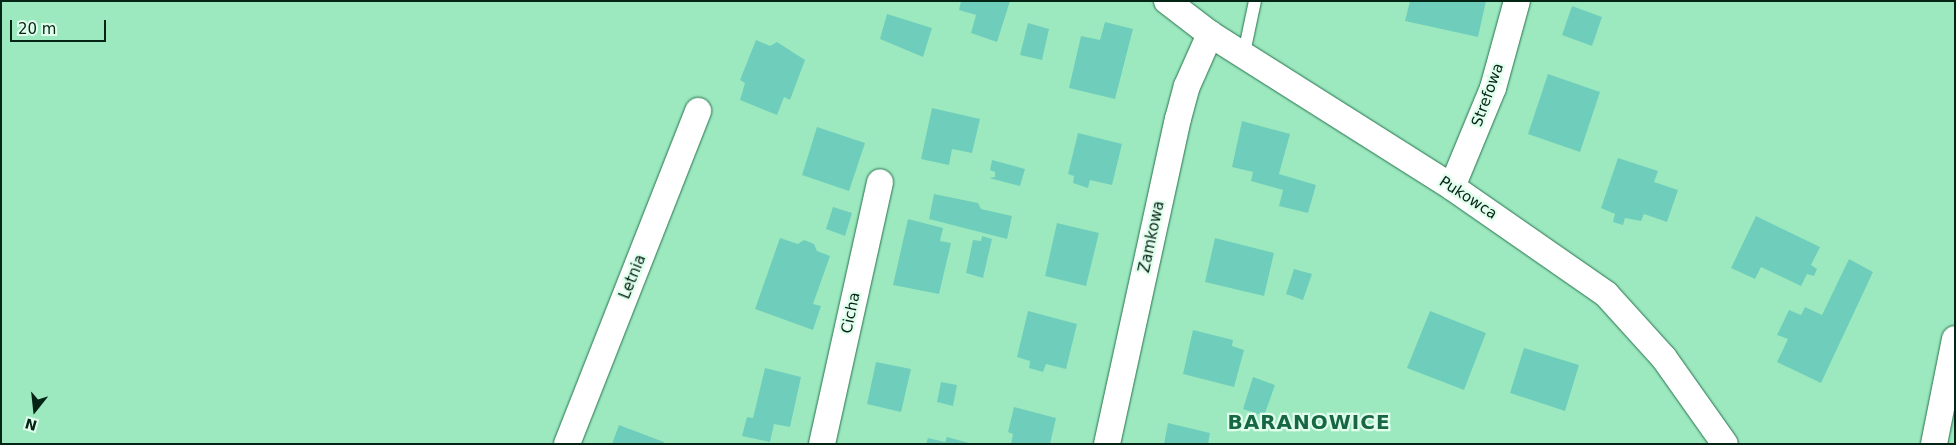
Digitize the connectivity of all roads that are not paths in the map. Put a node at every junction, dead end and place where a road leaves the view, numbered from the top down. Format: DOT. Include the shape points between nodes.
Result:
graph roads {
  1 [pos="1167,1"];
  2 [pos="1255,1"];
  3 [pos="1517,1"];
  4 [pos="1210,34"];
  5 [pos="1244,53"];
  6 [pos="698,111"];
  7 [pos="880,182"];
  8 [pos="1452,187"];
  9 [pos="1955,340"];
  10 [pos="567,444"];
  11 [pos="822,444"];
  12 [pos="1106,444"];
  13 [pos="1725,444"];
  14 [pos="1934,444"];
  1 -- 4 [label="street, Pukowca"];
  2 -- 5 [label="lane"];
  3 -- 8 [label="street, Strefowa" via="1493,88"];
  4 -- 5 [label="street, Pukowca"];
  4 -- 12 [label="street, Zamkowa" via="1187,86 1178,118"];
  5 -- 8 [label="street, Pukowca"];
  6 -- 10 [label="street, Letnia"];
  7 -- 11 [label="street, Cicha"];
  8 -- 13 [label="street, Pukowca" via="1606,294 1664,358"];
  9 -- 14 [label="street"];
}
